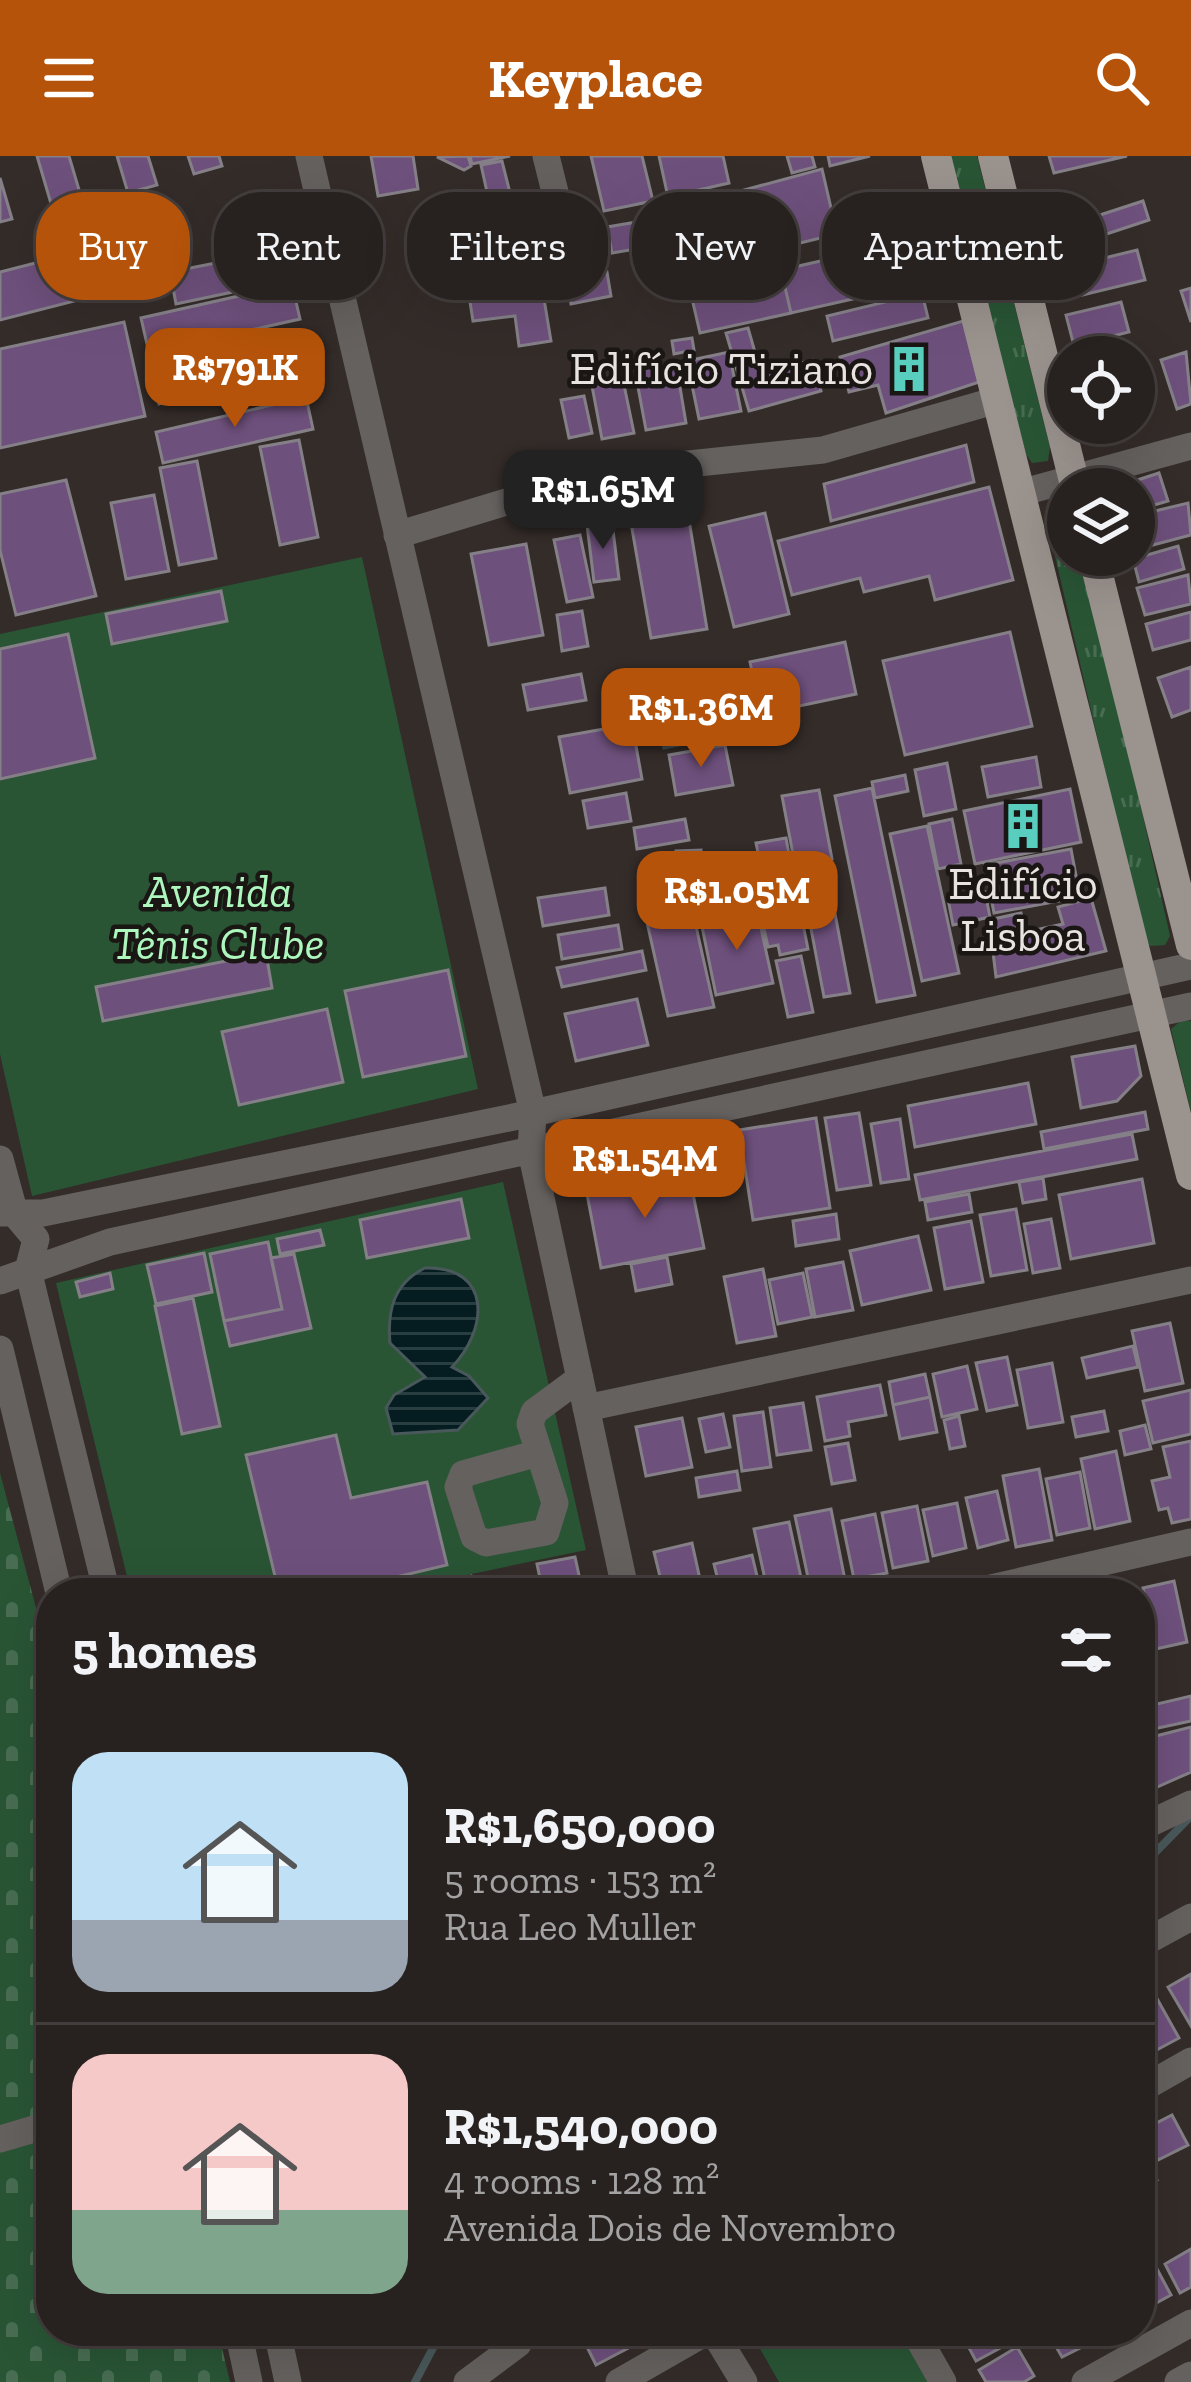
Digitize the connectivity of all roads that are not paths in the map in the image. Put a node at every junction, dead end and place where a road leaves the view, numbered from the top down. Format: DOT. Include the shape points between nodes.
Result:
graph roads {
  1 [pos="309,156"];
  2 [pos="546,156"];
  3 [pos="936,156"];
  4 [pos="993,156"];
  5 [pos="555,192"];
  6 [pos="997,400"];
  7 [pos="1191,446"];
  8 [pos="1071,468"];
  9 [pos="1122,468"];
  10 [pos="1047,488"];
  11 [pos="1020,493"];
  12 [pos="397,535"];
  13 [pos="1098,576"];
  14 [pos="1191,945"];
  15 [pos="1191,966"];
  16 [pos="1141,978"];
  17 [pos="1191,1006"];
  18 [pos="1150,1015"];
  19 [pos="533,1113"];
  20 [pos="1186,1131"];
  21 [pos="531,1150"];
  22 [pos="0,1159"];
  23 [pos="1191,1175"];
  24 [pos="8,1214"];
  25 [pos="28,1270"];
  26 [pos="1191,1280"];
  27 [pos="0,1281"];
  28 [pos="0,1349"];
  29 [pos="580,1378"];
  30 [pos="586,1408"];
  31 [pos="538,1453"];
  32 [pos="1191,1542"];
  33 [pos="55,1578"];
  34 [pos="103,1578"];
  35 [pos="623,1578"];
  36 [pos="1034,1578"];
  37 [pos="1191,1804"];
  38 [pos="1155,1821"];
  39 [pos="1191,1917"];
  40 [pos="1155,1937"];
  41 [pos="1191,2061"];
  42 [pos="1155,2081"];
  43 [pos="36,2128"];
  44 [pos="0,2139"];
  45 [pos="1191,2323"];
  46 [pos="1155,2343"];
  47 [pos="241,2346"];
  48 [pos="280,2346"];
  49 [pos="515,2346"];
  50 [pos="684,2346"];
  51 [pos="721,2346"];
  52 [pos="923,2346"];
  53 [pos="1150,2346"];
  54 [pos="1191,2374"];
  55 [pos="249,2382"];
  56 [pos="288,2382"];
  57 [pos="467,2382"];
  58 [pos="619,2382"];
  59 [pos="744,2382"];
  60 [pos="943,2382"];
  61 [pos="1085,2382"];
  62 [pos="1178,2382"];
  1 -- 12 [label="street"];
  2 -- 5 [label="street"];
  3 -- 6 [label="main road"];
  4 -- 8 [label="main road"];
  6 -- 11 [label="main road"];
  6 -- 12 [label="street" via="823,450 602,473"];
  7 -- 9 [label="street"];
  10 -- 11 [label="street"];
  11 -- 16 [label="main road"];
  12 -- 19 [label="street"];
  13 -- 14 [label="main road"];
  15 -- 16 [label="street"];
  16 -- 18 [label="main road"];
  16 -- 19 [label="street"];
  17 -- 18 [label="street"];
  18 -- 20 [label="main road"];
  18 -- 21 [label="street"];
  19 -- 21 [label="street"];
  19 -- 24 [label="street"];
  20 -- 23 [label="main road"];
  21 -- 25 [label="street" via="110,1242"];
  21 -- 29 [label="street"];
  22 -- 24 [label="street"];
  24 -- 25 [label="street" via="37,1239"];
  25 -- 27 [label="street"];
  25 -- 34 [label="street"];
  26 -- 30 [label="street"];
  28 -- 33 [label="street"];
  29 -- 30 [label="street"];
  29 -- 31 [label="street" via="534,1412"];
  30 -- 35 [label="street"];
  32 -- 36 [label="street"];
  37 -- 38 [label="street"];
  39 -- 40 [label="street"];
  41 -- 42 [label="street"];
  43 -- 44 [label="street"];
  45 -- 46 [label="street"];
  47 -- 55 [label="street"];
  48 -- 56 [label="street"];
  49 -- 57 [label="street"];
  50 -- 58 [label="street"];
  51 -- 59 [label="street"];
  52 -- 60 [label="street"];
  53 -- 61 [label="street"];
  54 -- 62 [label="street"];
}
